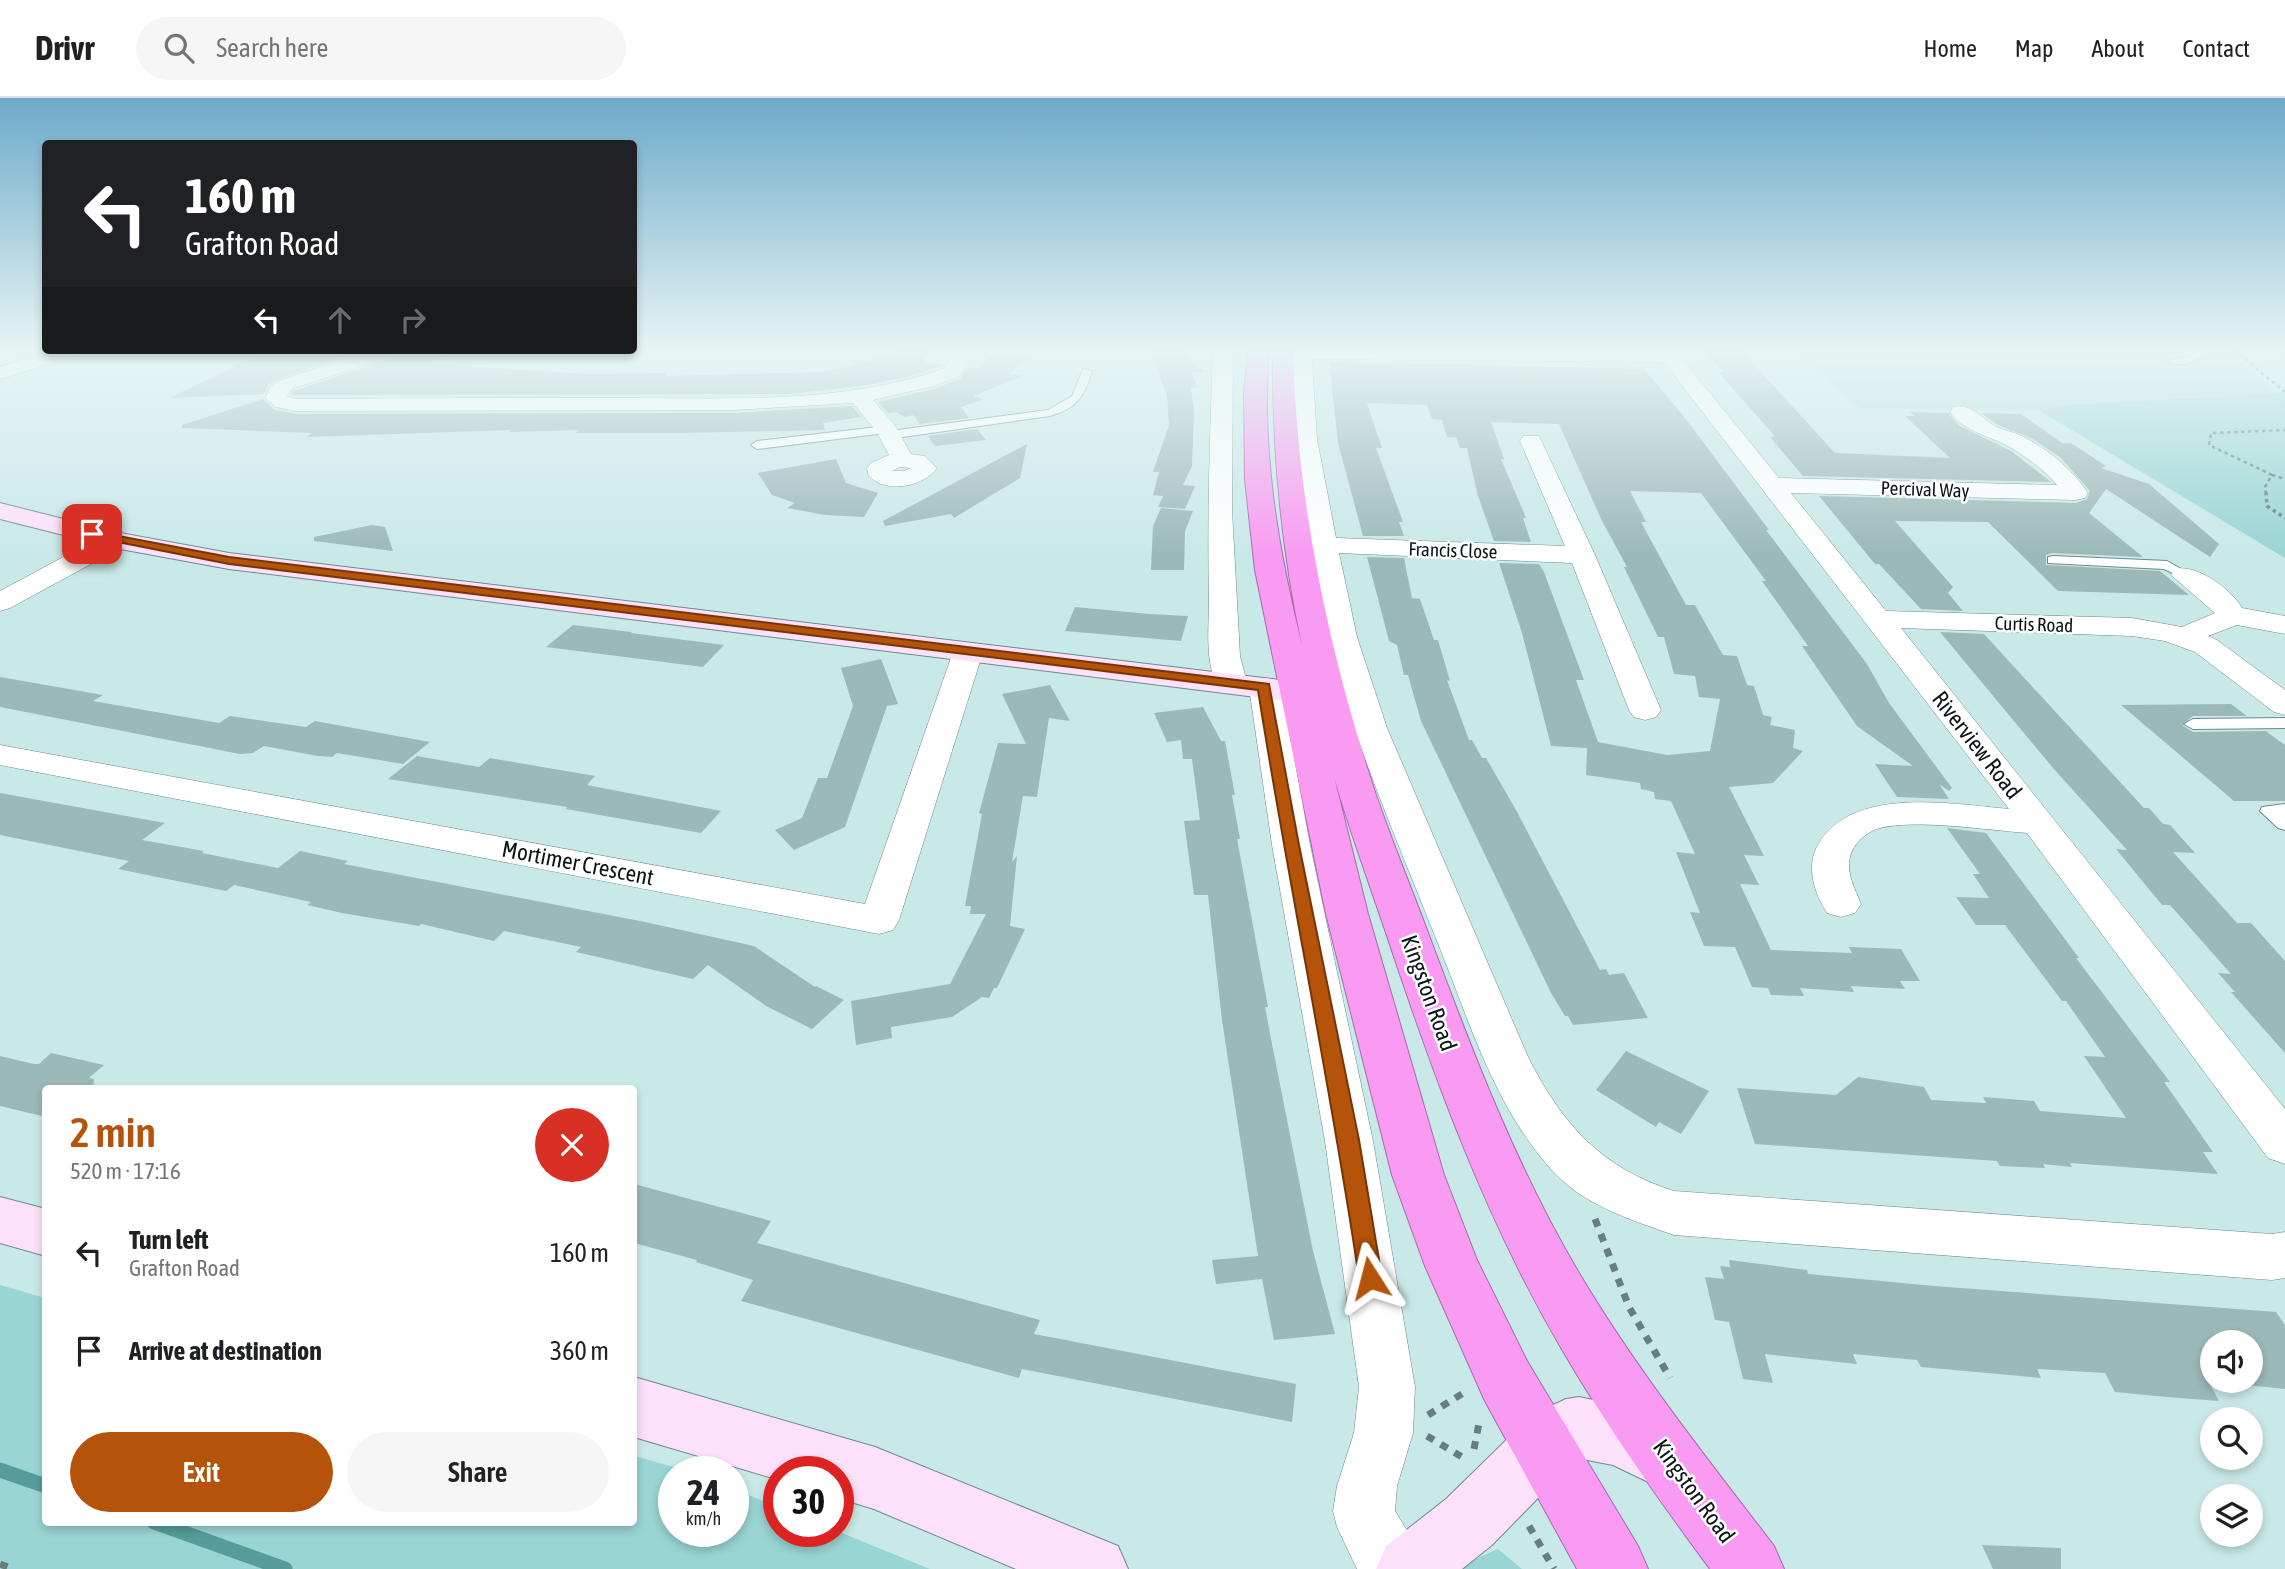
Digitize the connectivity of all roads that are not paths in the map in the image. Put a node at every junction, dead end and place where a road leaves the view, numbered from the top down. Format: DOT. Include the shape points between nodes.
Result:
graph roads {
  1 [pos="877,419"];
  2 [pos="1002,419"];
  3 [pos="1221,419"];
  4 [pos="1256,419"];
  5 [pos="1284,419"];
  6 [pos="1302,419"];
  7 [pos="1720,419"];
  8 [pos="1970,419"];
  9 [pos="888,432"];
  10 [pos="1531,441"];
  11 [pos="757,445"];
  12 [pos="903,460"];
  13 [pos="1773,485"];
  14 [pos="0,511"];
  15 [pos="115,540"];
  16 [pos="1324,545"];
  17 [pos="1582,555"];
  18 [pos="2053,560"];
  19 [pos="2185,575"];
  20 [pos="0,602"];
  21 [pos="2231,615"];
  22 [pos="1879,619"];
  23 [pos="2285,625"];
  24 [pos="2188,638"];
  25 [pos="968,652"];
  26 [pos="1264,687"];
  27 [pos="2285,705"];
  28 [pos="1645,710"];
  29 [pos="2285,723"];
  30 [pos="2193,724"];
  31 [pos="0,755"];
  32 [pos="2285,810"];
  33 [pos="2038,822"];
  34 [pos="2285,824"];
  35 [pos="1841,904"];
  36 [pos="2285,1144"];
  37 [pos="0,1220"];
  38 [pos="42,1232"];
  39 [pos="2285,1255"];
  40 [pos="637,1408"];
  41 [pos="1544,1447"];
  42 [pos="1674,1464"];
  43 [pos="1738,1556"];
  44 [pos="1088,1568"];
  45 [pos="1395,1569"];
  46 [pos="1409,1569"];
  47 [pos="1615,1569"];
  1 -- 9 [label="street"];
  2 -- 9 [label="lane"];
  3 -- 26 [label="street" via="1224,656"];
  4 -- 26 [label="highway" via="1269,570"];
  5 -- 42 [label="highway, Kingston Road" via="1299,554 1312,618 1352,776 1425,985 1473,1108 1557,1289 1616,1384"];
  6 -- 16 [label="street"];
  7 -- 13 [label="street, Riverview Road"];
  8 -- 13 [label="street, Percival Way" via="2043,459 2077,494"];
  9 -- 11 [label="lane"];
  9 -- 12 [label="street"];
  10 -- 17 [label="street"];
  13 -- 22 [label="street, Riverview Road"];
  14 -- 15 [label="street"];
  15 -- 20 [label="street"];
  15 -- 25 [label="street" via="229,561"];
  16 -- 17 [label="street, Francis Close"];
  16 -- 39 [label="street" via="1346,651 1368,720 1512,1070 1544,1124 1591,1177 1622,1196 1674,1213"];
  17 -- 28 [label="street"];
  18 -- 19 [label="lane" via="2167,565"];
  19 -- 21 [label="street" via="2225,604"];
  21 -- 23 [label="street"];
  21 -- 24 [label="street" via="2197,628"];
  22 -- 24 [label="street, Curtis Road" via="2132,627"];
  22 -- 33 [label="street, Riverview Road"];
  24 -- 27 [label="street, Curtis Road" via="2206,646"];
  25 -- 26 [label="street"];
  25 -- 31 [label="street, Mortimer Crescent" via="884,934"];
  26 -- 41 [label="highway" via="1348,914 1418,1175 1452,1266 1506,1381"];
  26 -- 45 [label="street" via="1349,1140 1387,1387 1386,1419 1365,1489 1364,1512 1373,1536"];
  29 -- 30 [label="lane"];
  32 -- 34 [label="lane" via="2269,811"];
  33 -- 35 [label="street" via="1893,816 1867,820 1836,842 1830,860"];
  33 -- 36 [label="street, Riverview Road"];
  37 -- 38 [label="street"];
  40 -- 44 [label="street" via="875,1478"];
  41 -- 42 [label="street" via="1568,1429 1588,1428 1643,1446"];
  41 -- 46 [label="street" via="1469,1522"];
  41 -- 47 [label="highway"];
  42 -- 43 [label="highway, Kingston Road"];
}
